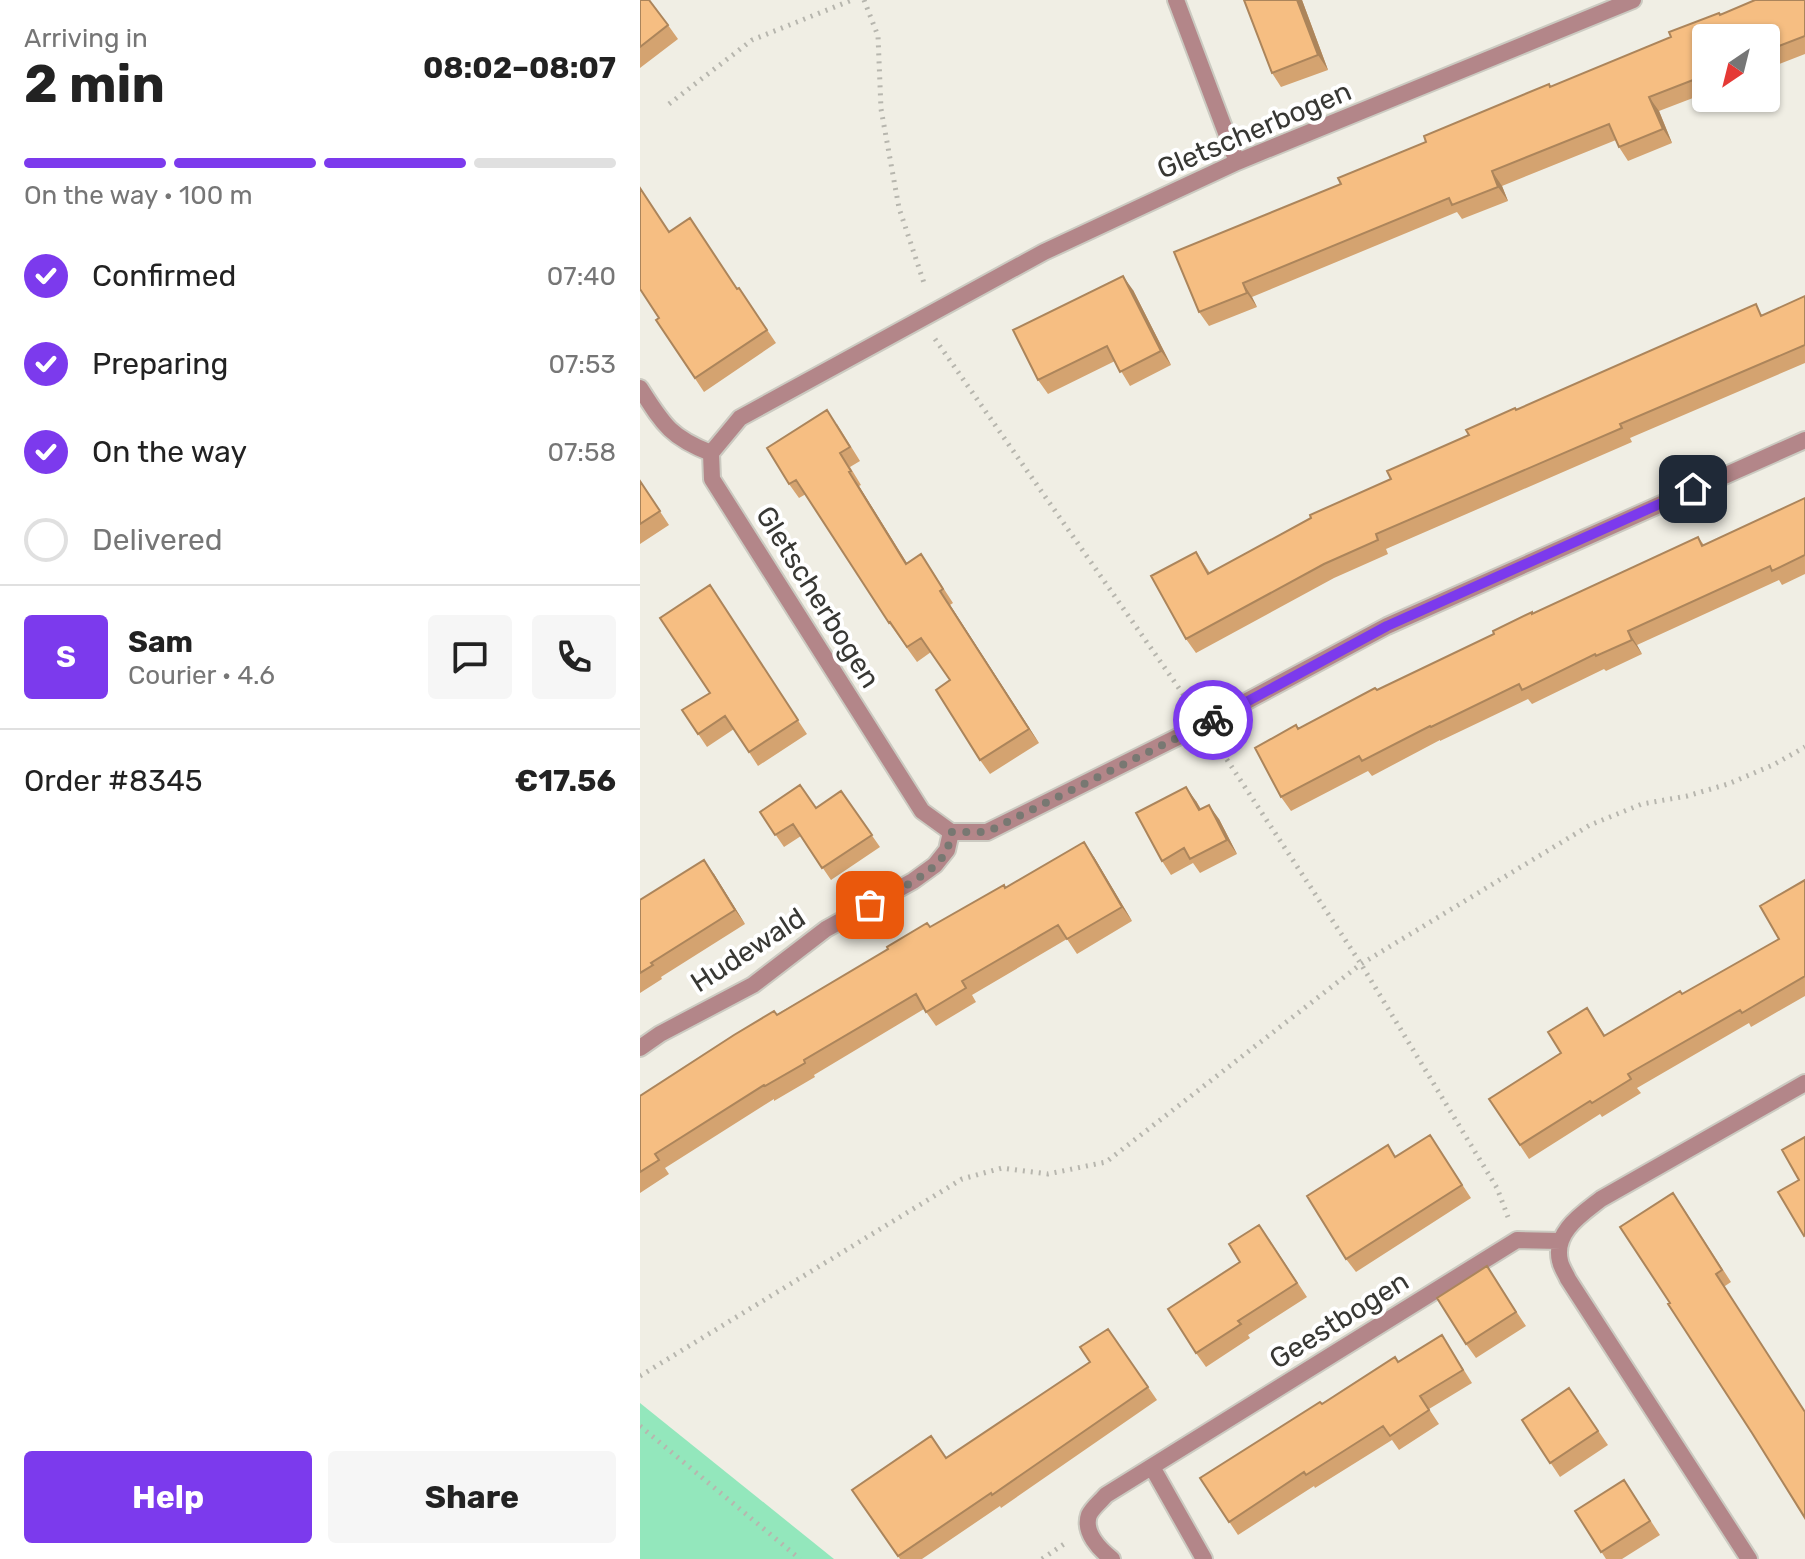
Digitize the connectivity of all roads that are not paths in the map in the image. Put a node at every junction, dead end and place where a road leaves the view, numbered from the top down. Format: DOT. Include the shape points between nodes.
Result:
graph roads {
  1 [pos="1176,0"];
  2 [pos="1633,0"];
  3 [pos="1237,162"];
  4 [pos="640,388"];
  5 [pos="1805,440"];
  6 [pos="711,453"];
  7 [pos="951,832"];
  8 [pos="640,1048"];
  9 [pos="1805,1083"];
  10 [pos="1561,1241"];
  11 [pos="1152,1467"];
  12 [pos="1112,1559"];
  13 [pos="1204,1559"];
  14 [pos="1749,1559"];
  1 -- 3 [label="street"];
  2 -- 3 [label="street, Gletscherbogen"];
  3 -- 6 [label="street, Gletscherbogen" via="1044,252 740,418"];
  4 -- 6 [label="street" via="667,429"];
  5 -- 7 [label="street" via="1387,626 987,832"];
  6 -- 7 [label="street, Gletscherbogen" via="712,479 905,785 922,811"];
  7 -- 8 [label="street, Hudewald" via="947,850 913,881 826,929 753,985"];
  9 -- 10 [label="street" via="1601,1199 1575,1219"];
  10 -- 11 [label="street, Geestbogen" via="1517,1240"];
  10 -- 14 [label="street" via="1559,1261 1568,1279"];
  11 -- 12 [label="street, Geestbogen" via="1106,1495 1090,1513 1088,1528"];
  11 -- 13 [label="street"];
}
